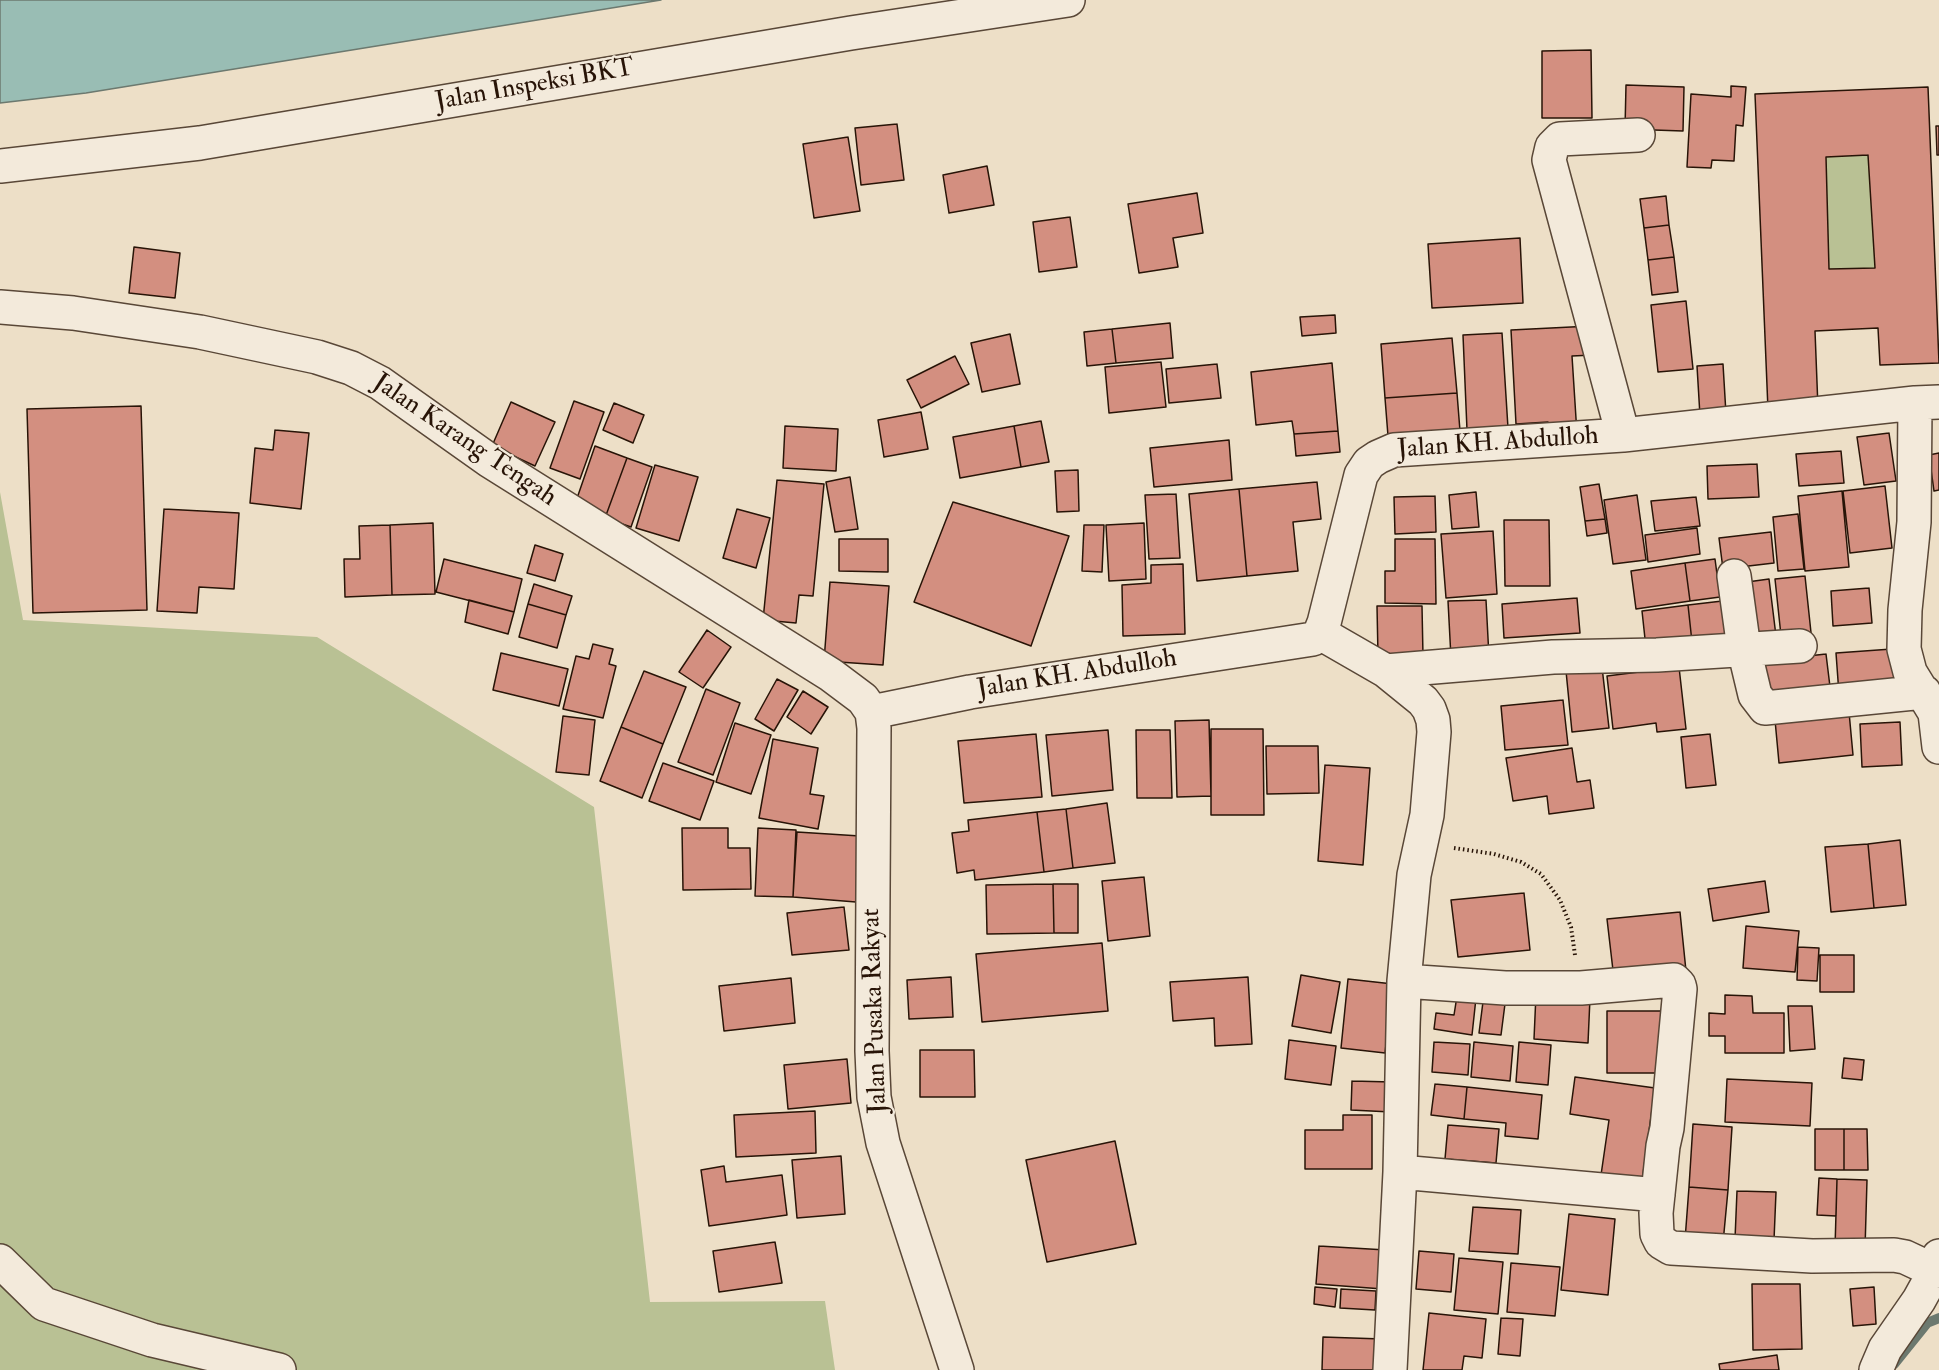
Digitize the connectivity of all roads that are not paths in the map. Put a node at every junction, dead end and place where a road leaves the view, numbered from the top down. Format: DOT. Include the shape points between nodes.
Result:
graph roads {
  1 [pos="1068,0"];
  2 [pos="1638,135"];
  3 [pos="0,166"];
  4 [pos="0,308"];
  5 [pos="1927,403"];
  6 [pos="1623,435"];
  7 [pos="1734,576"];
  8 [pos="1320,633"];
  9 [pos="1800,646"];
  10 [pos="1744,649"];
  11 [pos="1386,671"];
  12 [pos="1924,692"];
  13 [pos="872,712"];
  14 [pos="1939,747"];
  15 [pos="1404,981"];
  16 [pos="1400,1172"];
  17 [pos="1658,1195"];
  18 [pos="0,1261"];
  19 [pos="1937,1264"];
  20 [pos="279,1370"];
  21 [pos="957,1370"];
  22 [pos="1390,1370"];
  23 [pos="1876,1370"];
  1 -- 3 [label="street, Jalan Inspeksi BKT" via="201,143"];
  2 -- 6 [label="street" via="1560,139 1552,147 1549,160"];
  4 -- 13 [label="street, Jalan Karang Tengah" via="74,312 200,332 317,357 351,369 380,383 490,461 831,675 863,699"];
  5 -- 6 [label="street, Jalan KH. Abdulloh"];
  5 -- 12 [label="street" via="1904,649 1910,672"];
  6 -- 8 [label="street, Jalan KH. Abdulloh" via="1394,450 1378,457 1361,475"];
  7 -- 10 [label="street"];
  8 -- 11 [label="street"];
  8 -- 13 [label="street, Jalan KH. Abdulloh" via="1313,639 1284,645 1065,676"];
  9 -- 10 [label="street"];
  10 -- 11 [label="street" via="1553,657"];
  10 -- 12 [label="street" via="1755,695 1765,708"];
  11 -- 15 [label="street" via="1424,701 1430,709 1434,732"];
  12 -- 14 [label="street" via="1935,713"];
  13 -- 21 [label="street, Jalan Pusaka Rakyat" via="874,1097 883,1143"];
  15 -- 16 [label="street"];
  15 -- 17 [label="street" via="1504,988 1581,988 1674,980 1679,985"];
  16 -- 17 [label="street"];
  16 -- 22 [label="street"];
  17 -- 19 [label="street" via="1657,1234 1671,1248 1812,1256 1894,1255"];
  18 -- 20 [label="street" via="44,1304 152,1340"];
  19 -- 23 [label="street"];
}
